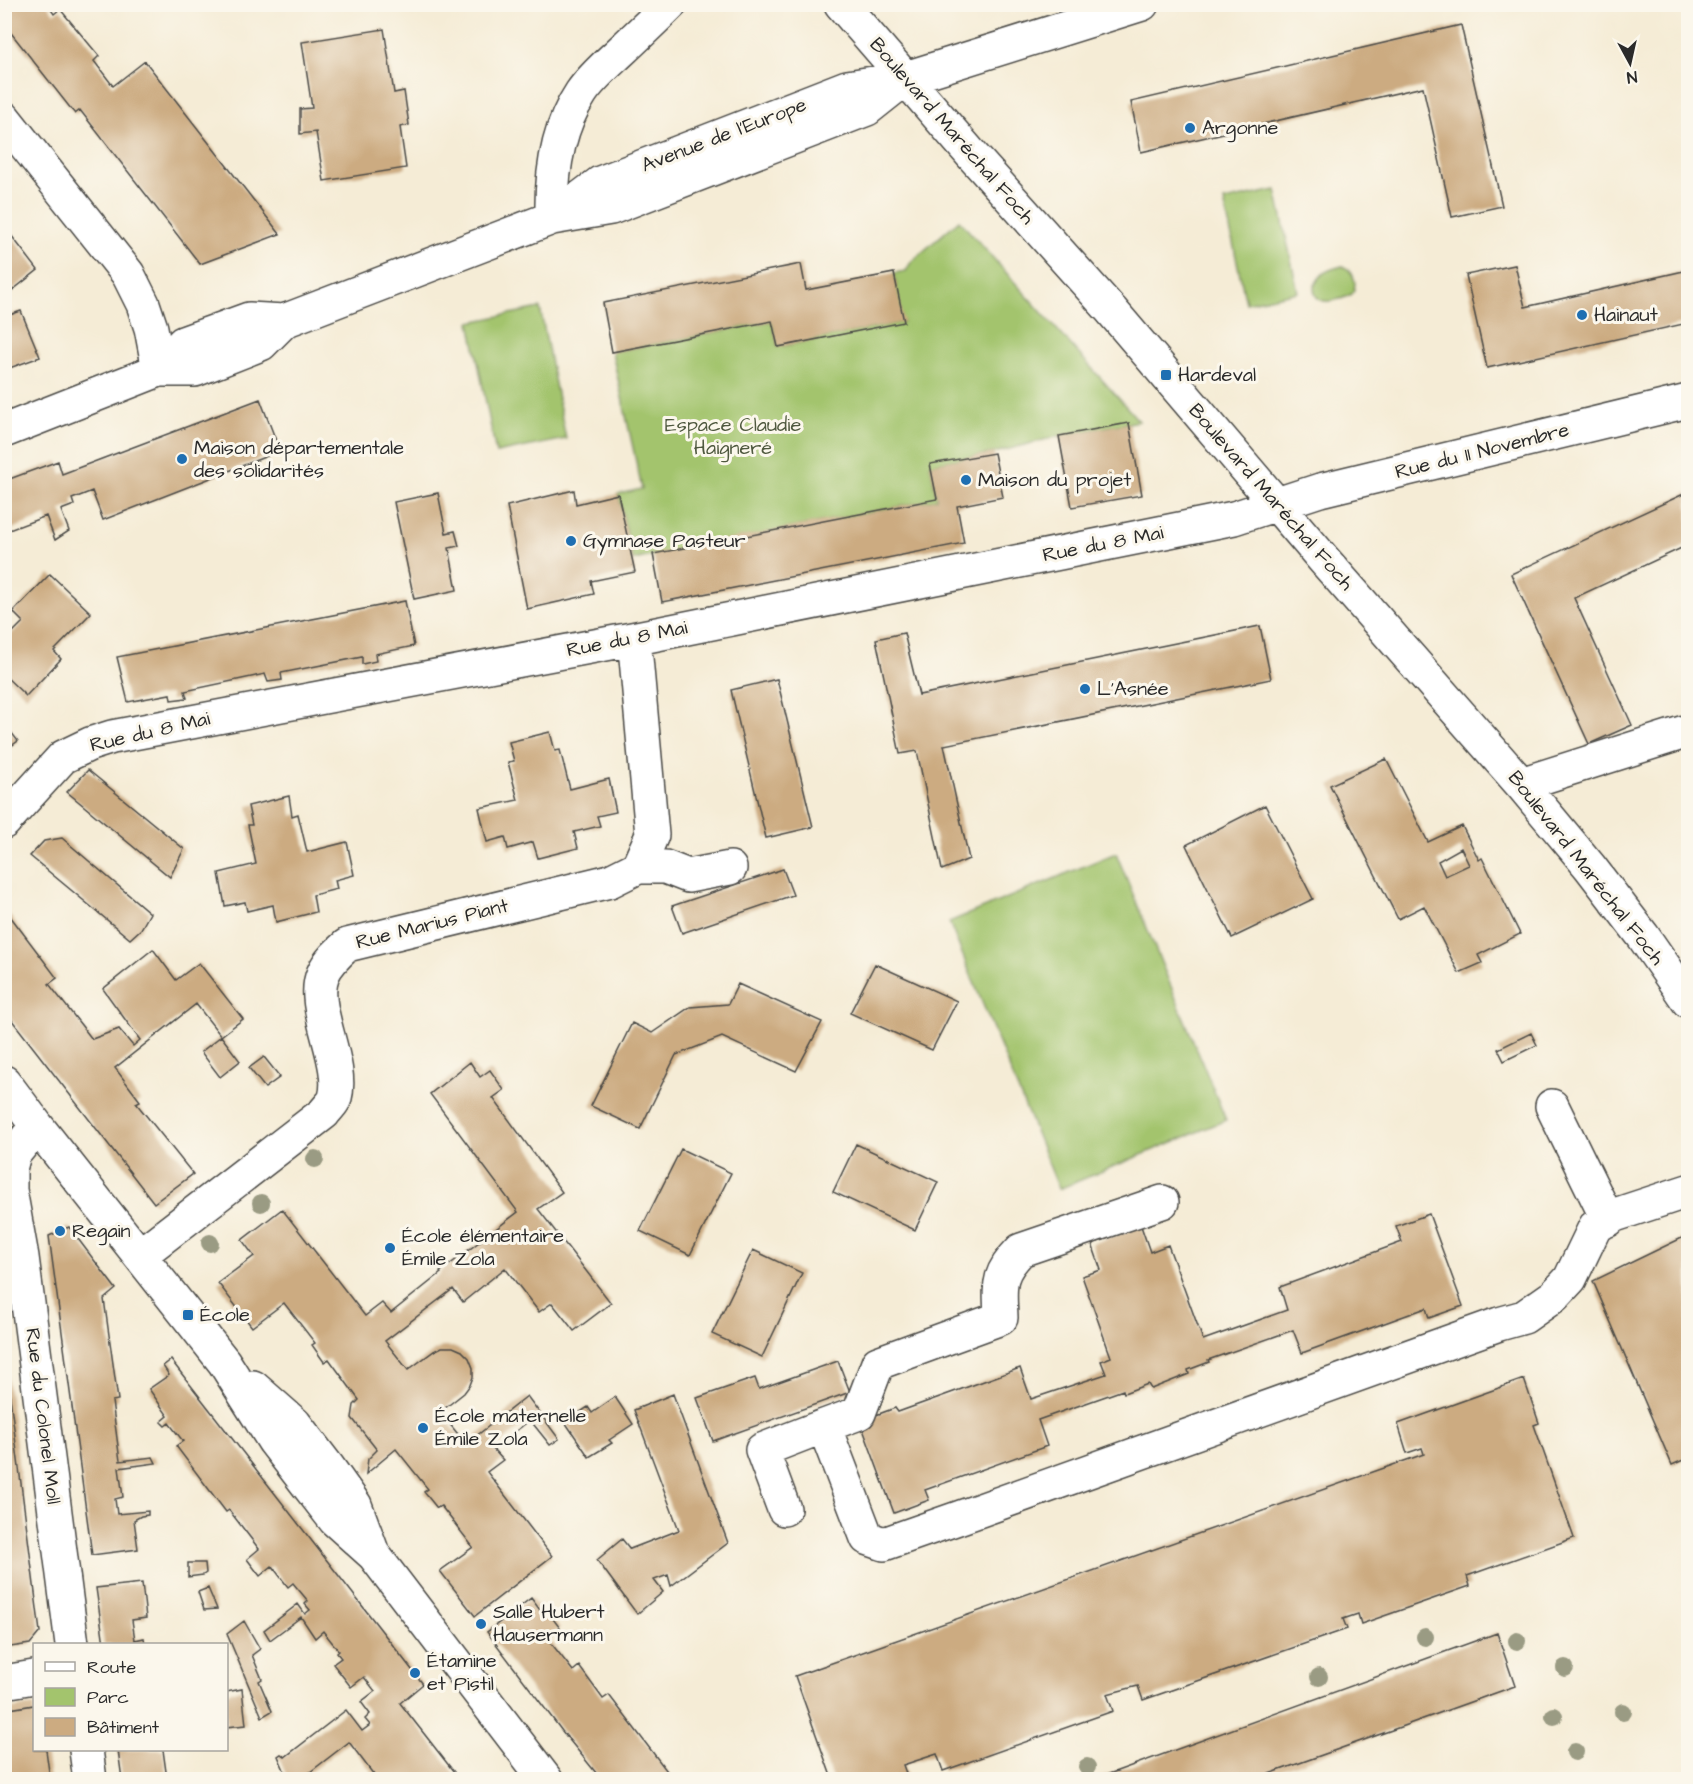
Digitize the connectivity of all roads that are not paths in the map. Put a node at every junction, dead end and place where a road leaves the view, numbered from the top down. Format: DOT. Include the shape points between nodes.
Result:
graph roads {
  1 [pos="670,4"];
  2 [pos="841,4"];
  3 [pos="1142,4"];
  4 [pos="906,78"];
  5 [pos="4,118"];
  6 [pos="552,218"];
  7 [pos="159,370"];
  8 [pos="1689,401"];
  9 [pos="4,431"];
  10 [pos="1277,505"];
  11 [pos="632,639"];
  12 [pos="1689,731"];
  13 [pos="1521,784"];
  14 [pos="4,822"];
  15 [pos="638,867"];
  16 [pos="730,868"];
  17 [pos="1689,1000"];
  18 [pos="4,1082"];
  19 [pos="1552,1106"];
  20 [pos="37,1126"];
  21 [pos="1689,1191"];
  22 [pos="1162,1202"];
  23 [pos="1608,1220"];
  24 [pos="140,1255"];
  25 [pos="824,1426"];
  26 [pos="784,1509"];
  27 [pos="72,1643"];
  28 [pos="33,1677"];
  29 [pos="4,1682"];
  30 [pos="86,1751"];
  31 [pos="90,1779"];
  32 [pos="546,1779"];
  1 -- 6 [label="street" via="603,68 574,104 559,148"];
  2 -- 4 [label="street, Boulevard Maréchal Foch"];
  3 -- 4 [label="street, Avenue de l'Europe"];
  4 -- 6 [label="street, Avenue de l'Europe" via="847,87 600,183"];
  4 -- 10 [label="street, Boulevard Maréchal Foch"];
  5 -- 7 [label="street" via="128,274 151,328"];
  6 -- 7 [label="street, Avenue de l'Europe" via="284,321 249,319 183,343"];
  7 -- 9 [label="street"];
  8 -- 10 [label="street, Rue du 11 Novembre" via="1320,490"];
  10 -- 11 [label="street, Rue du 8 Mai" via="1234,518"];
  10 -- 13 [label="street, Boulevard Maréchal Foch"];
  11 -- 14 [label="street, Rue du 8 Mai" via="112,737 63,757"];
  11 -- 15 [label="street" via="652,835"];
  12 -- 13 [label="street"];
  13 -- 17 [label="street, Boulevard Maréchal Foch" via="1590,867"];
  15 -- 16 [label="street, Rue Marius Piant" via="665,867 688,876"];
  15 -- 24 [label="street, Rue Marius Piant" via="610,881 346,945 323,975 320,992 337,1080 334,1100 324,1113"];
  18 -- 20 [label="street"];
  19 -- 23 [label="street"];
  20 -- 24 [label="street"];
  20 -- 27 [label="street, Rue du Colonel Moll" via="14,1154 10,1190"];
  21 -- 23 [label="street"];
  22 -- 25 [label="street" via="1021,1250 1008,1263 999,1282 1001,1318 878,1363 859,1413"];
  23 -- 25 [label="street" via="1595,1227 1570,1279 1524,1317 884,1544 867,1538"];
  24 -- 32 [label="street" via="224,1362 295,1424 355,1505 374,1555"];
  25 -- 26 [label="street" via="762,1450"];
  28 -- 29 [label="street"];
  30 -- 31 [label="street"];
}
